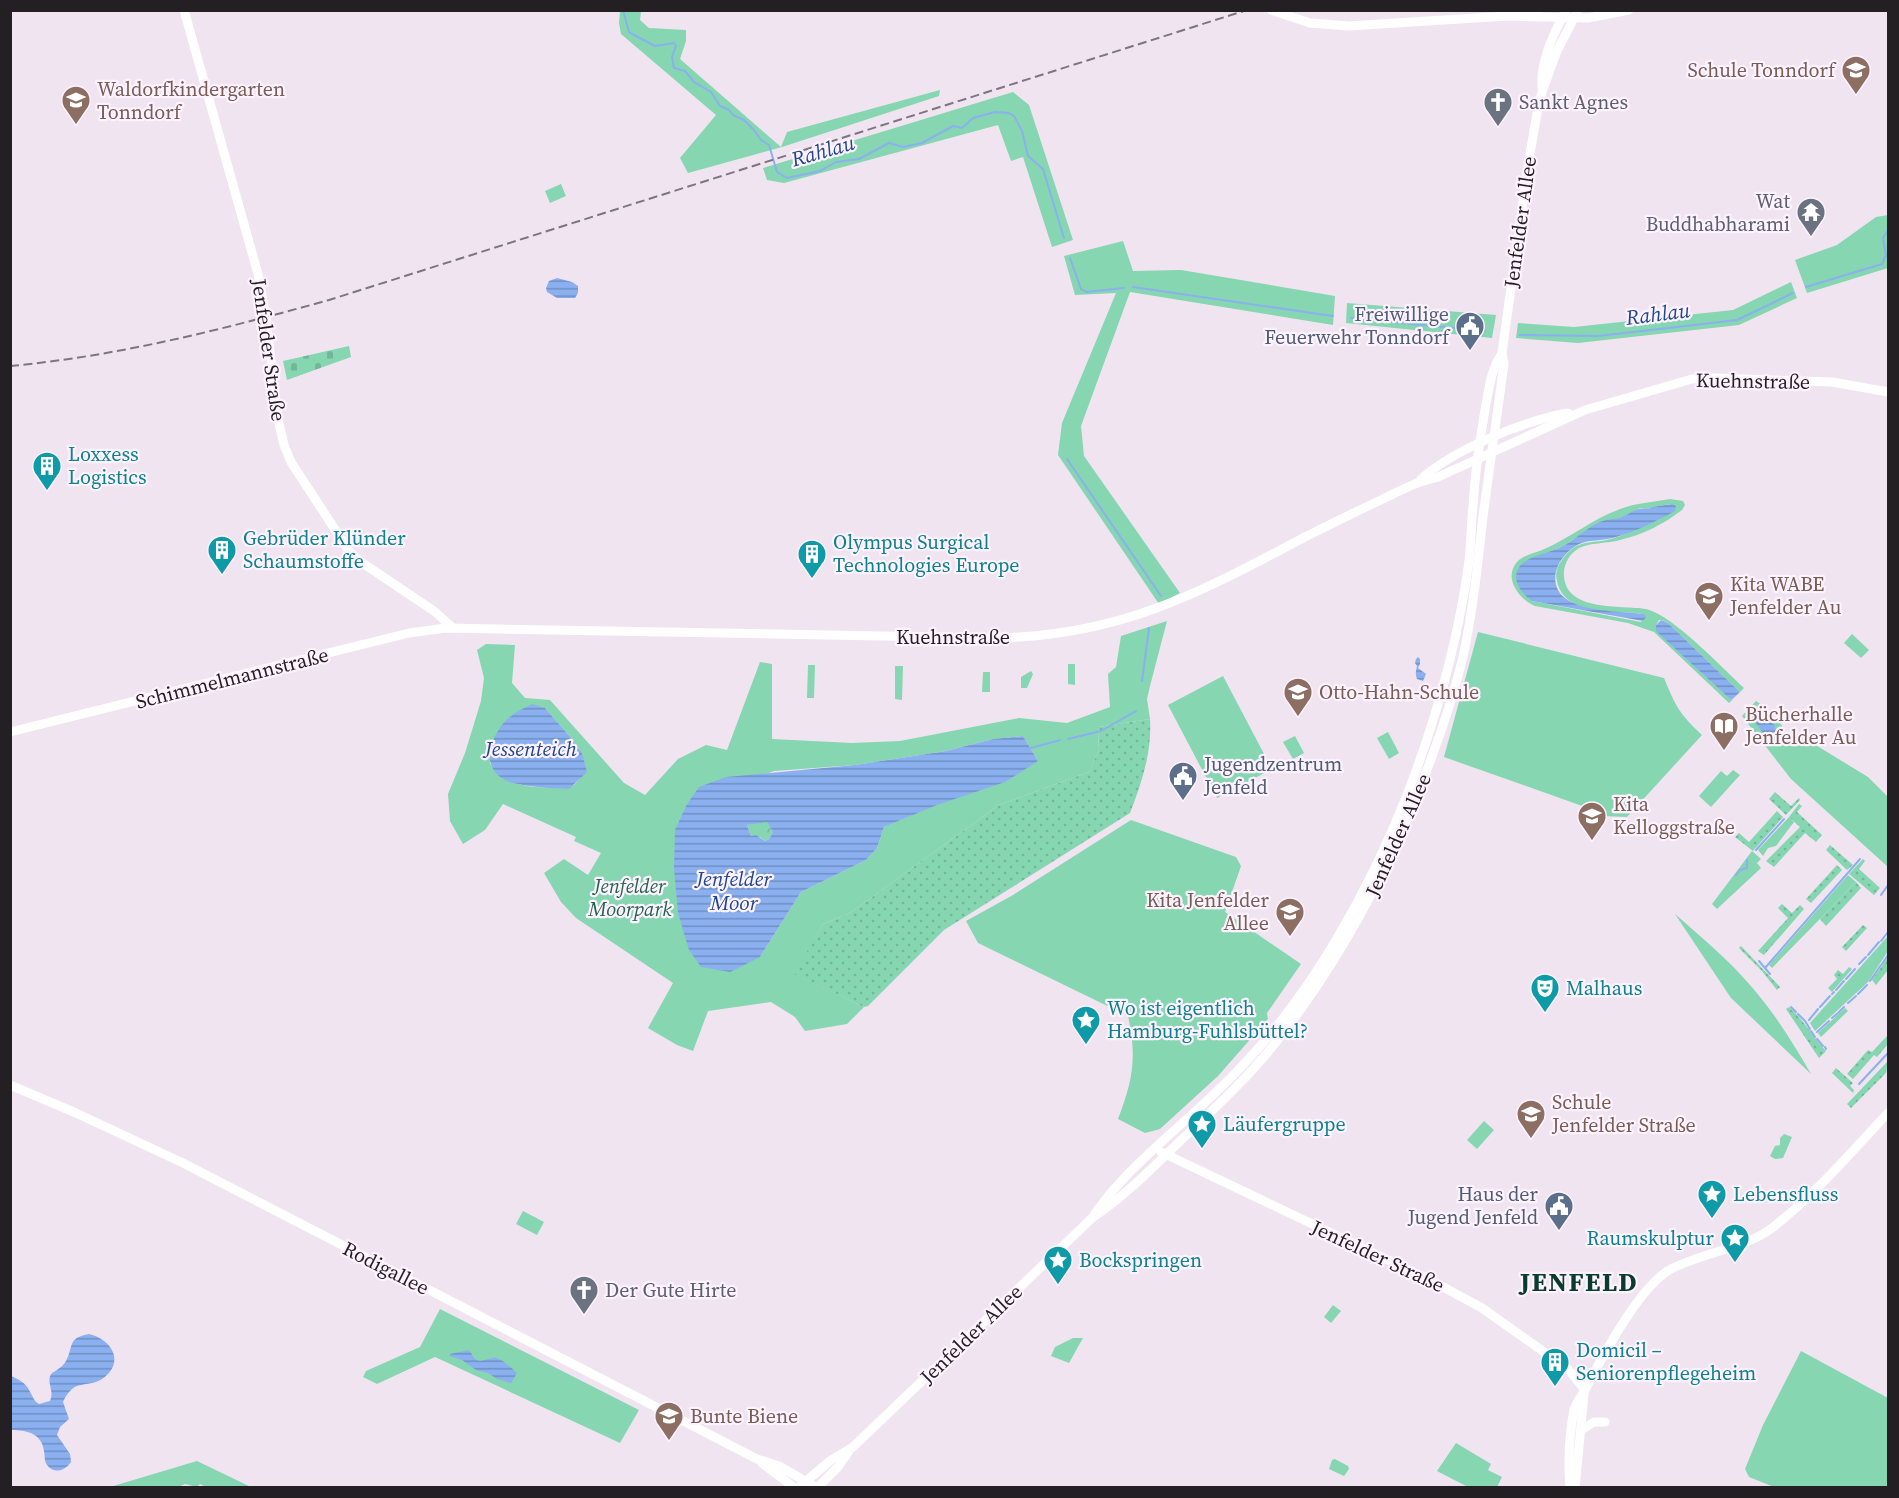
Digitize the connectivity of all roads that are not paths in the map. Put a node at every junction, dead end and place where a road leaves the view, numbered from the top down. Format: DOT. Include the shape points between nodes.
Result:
graph roads {
  1 [pos="184,10"];
  2 [pos="1271,10"];
  3 [pos="1539,10"];
  4 [pos="1629,10"];
  5 [pos="1564,14"];
  6 [pos="1576,14"];
  7 [pos="1507,16"];
  8 [pos="1542,92"];
  9 [pos="1502,353"];
  10 [pos="1888,392"];
  11 [pos="1585,410"];
  12 [pos="1494,437"];
  13 [pos="1480,443"];
  14 [pos="1492,452"];
  15 [pos="1478,458"];
  16 [pos="1419,481"];
  17 [pos="1469,557"];
  18 [pos="1478,562"];
  19 [pos="453,628"];
  20 [pos="10,732"];
  21 [pos="10,1085"];
  22 [pos="1888,1113"];
  23 [pos="1154,1149"];
  24 [pos="1166,1155"];
  25 [pos="1092,1218"];
  26 [pos="1585,1390"];
  27 [pos="1605,1422"];
  28 [pos="1580,1431"];
  29 [pos="850,1449"];
  30 [pos="799,1485"];
  31 [pos="817,1488"];
  32 [pos="1570,1488"];
  33 [pos="1575,1488"];
  1 -- 19 [label="main road, Jenfelder Straße" via="256,265 278,419 287,453 349,551"];
  2 -- 7 [label="main road" via="1297,20 1349,26"];
  3 -- 7 [label="main road"];
  4 -- 6 [label="main road" via="1611,15"];
  5 -- 6 [label="main road"];
  5 -- 7 [label="main road"];
  5 -- 8 [label="main road, Jenfelder Allee" via="1541,76"];
  6 -- 8 [label="main road, Jenfelder Allee"];
  8 -- 9 [label="main road, Jenfelder Allee"];
  9 -- 12 [label="main road, Jenfelder Allee" via="1504,364"];
  9 -- 13 [label="main road, Jenfelder Allee" via="1494,366"];
  10 -- 11 [label="main road, Kuehnstraße" via="1832,382 1692,379"];
  11 -- 12 [label="main road, Kuehnstraße"];
  11 -- 14 [label="main road, Kuehnstraße"];
  12 -- 13 [label="main road, Kuehnstraße"];
  12 -- 14 [label="main road, Jenfelder Allee"];
  13 -- 15 [label="main road, Jenfelder Allee"];
  13 -- 16 [label="main road, Kuehnstraße" via="1434,468"];
  14 -- 15 [label="main road, Kuehnstraße"];
  14 -- 18 [label="main road, Jenfelder Allee"];
  15 -- 16 [label="main road, Kuehnstraße" via="1438,477"];
  15 -- 17 [label="main road, Jenfelder Allee"];
  16 -- 19 [label="main road, Kuehnstraße" via="1177,602 1123,621 1057,634 988,638"];
  17 -- 18 [label="main road"];
  17 -- 23 [label="main road, Jenfelder Allee" via="1448,670 1427,740 1385,848 1362,893 1322,962 1271,1033 1245,1064"];
  18 -- 24 [label="main road, Jenfelder Allee" via="1470,621 1446,720 1397,845 1371,897 1330,967 1279,1039"];
  19 -- 20 [label="main road, Schimmelmannstraße" via="409,633"];
  21 -- 30 [label="main road, Rodigallee" via="183,1163 758,1460 779,1466"];
  22 -- 26 [label="main road" via="1815,1190 1771,1229 1670,1269 1653,1283"];
  23 -- 24 [label="main road, Jenfelder Straße"];
  23 -- 25 [label="main road, Jenfelder Allee" via="1106,1197"];
  24 -- 25 [label="main road, Jenfelder Allee" via="1114,1204"];
  24 -- 26 [label="main road, Jenfelder Straße" via="1482,1308 1568,1369"];
  25 -- 29 [label="main road, Jenfelder Allee"];
  26 -- 28 [label="main road"];
  26 -- 32 [label="main road" via="1574,1411"];
  27 -- 28 [label="main road" via="1594,1422"];
  28 -- 33 [label="main road"];
  29 -- 30 [label="main road, Jenfelder Allee"];
  29 -- 31 [label="main road, Jenfelder Allee"];
  30 -- 31 [label="main road, Rodigallee"];
}
